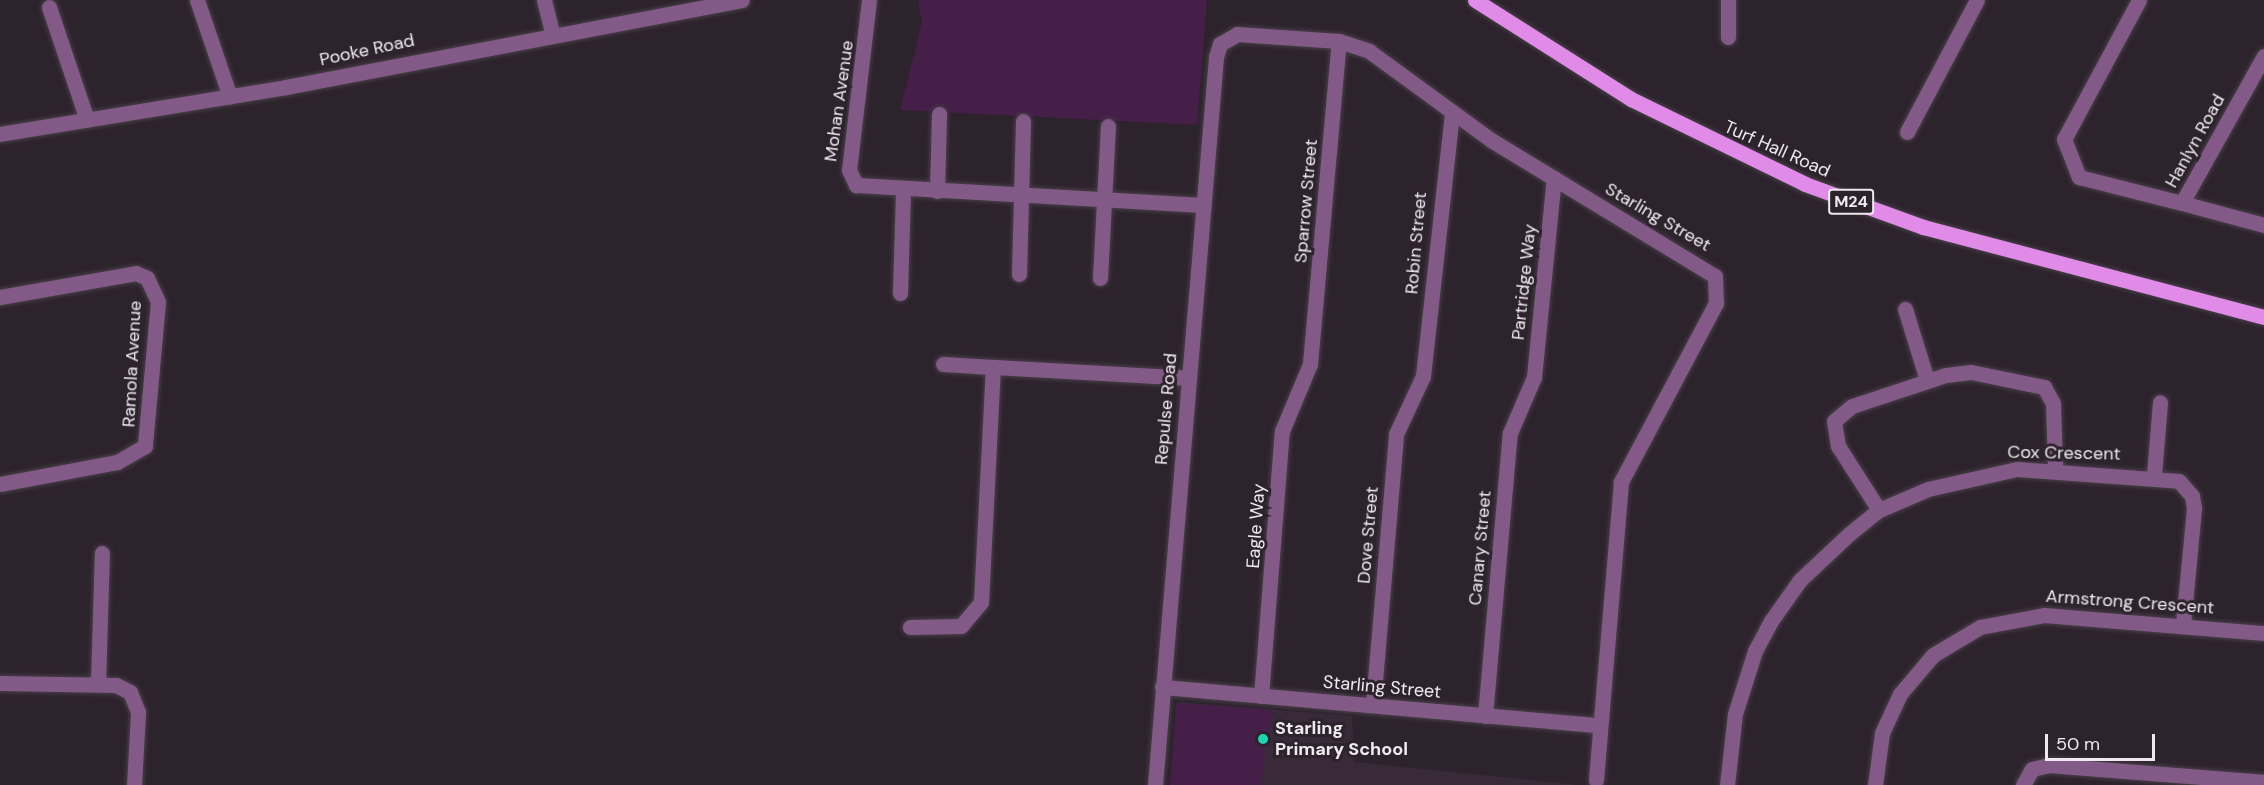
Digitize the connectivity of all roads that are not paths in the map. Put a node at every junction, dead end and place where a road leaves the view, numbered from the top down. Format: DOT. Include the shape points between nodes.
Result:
graph roads {
  1 [pos="197,0"];
  2 [pos="544,0"];
  3 [pos="742,0"];
  4 [pos="869,0"];
  5 [pos="1475,0"];
  6 [pos="1728,0"];
  7 [pos="1977,0"];
  8 [pos="2139,0"];
  9 [pos="49,8"];
  10 [pos="552,33"];
  11 [pos="1728,37"];
  12 [pos="1224,39"];
  13 [pos="1339,41"];
  14 [pos="2264,56"];
  15 [pos="230,97"];
  16 [pos="939,114"];
  17 [pos="1452,115"];
  18 [pos="87,120"];
  19 [pos="1023,121"];
  20 [pos="1108,126"];
  21 [pos="1907,132"];
  22 [pos="0,134"];
  23 [pos="1554,178"];
  24 [pos="903,189"];
  25 [pos="937,191"];
  26 [pos="1020,195"];
  27 [pos="1104,200"];
  28 [pos="2182,203"];
  29 [pos="1203,205"];
  30 [pos="2264,225"];
  31 [pos="1019,274"];
  32 [pos="1100,278"];
  33 [pos="900,293"];
  34 [pos="0,297"];
  35 [pos="1905,309"];
  36 [pos="2264,317"];
  37 [pos="943,364"];
  38 [pos="1310,364"];
  39 [pos="993,367"];
  40 [pos="1423,376"];
  41 [pos="1189,378"];
  42 [pos="1927,380"];
  43 [pos="1532,390"];
  44 [pos="2160,402"];
  45 [pos="2055,468"];
  46 [pos="2154,475"];
  47 [pos="0,484"];
  48 [pos="1879,510"];
  49 [pos="102,553"];
  50 [pos="2183,625"];
  51 [pos="910,627"];
  52 [pos="2264,633"];
  53 [pos="0,683"];
  54 [pos="98,684"];
  55 [pos="1162,687"];
  56 [pos="1261,696"];
  57 [pos="1372,704"];
  58 [pos="1485,716"];
  59 [pos="1599,725"];
  60 [pos="1596,780"];
  61 [pos="2264,782"];
  62 [pos="134,785"];
  63 [pos="1155,785"];
  64 [pos="1727,785"];
  65 [pos="1875,785"];
  66 [pos="2023,785"];
  1 -- 15 [label="street"];
  2 -- 10 [label="street"];
  3 -- 10 [label="street, Pooke Road"];
  4 -- 24 [label="street, Mohan Avenue" via="850,176 862,188"];
  5 -- 36 [label="main road, Turf Hall Road / M24" via="1631,99 1805,184 1923,227"];
  6 -- 11 [label="street"];
  7 -- 21 [label="street"];
  8 -- 28 [label="street" via="2064,139 2079,177"];
  9 -- 18 [label="street"];
  10 -- 15 [label="street, Pooke Road"];
  12 -- 13 [label="street, Starling Street" via="1237,34"];
  12 -- 29 [label="street, Repulse Road" via="1216,57"];
  13 -- 17 [label="street, Starling Street" via="1370,51"];
  13 -- 38 [label="street, Sparrow Street"];
  14 -- 28 [label="street, Hanlyn Road"];
  15 -- 18 [label="street, Pooke Road"];
  16 -- 25 [label="street"];
  17 -- 23 [label="street, Starling Street"];
  17 -- 40 [label="street, Robin Street"];
  18 -- 22 [label="street, Pooke Road"];
  19 -- 26 [label="street"];
  20 -- 27 [label="street"];
  23 -- 43 [label="street, Partridge Way"];
  23 -- 59 [label="street, Starling Street" via="1708,268 1718,291 1621,482"];
  24 -- 25 [label="street, Mohan Avenue"];
  24 -- 33 [label="street"];
  25 -- 26 [label="street, Mohan Avenue"];
  26 -- 27 [label="street, Mohan Avenue"];
  26 -- 31 [label="street"];
  27 -- 29 [label="street, Mohan Avenue"];
  27 -- 32 [label="street"];
  28 -- 30 [label="street, Hanlyn Road"];
  29 -- 41 [label="street, Repulse Road"];
  34 -- 47 [label="street, Ramola Avenue" via="136,273 147,278 158,302 145,446 117,462"];
  35 -- 42 [label="street"];
  37 -- 39 [label="street"];
  38 -- 56 [label="street, Eagle Way" via="1282,431"];
  39 -- 41 [label="street"];
  39 -- 51 [label="street" via="981,602 961,626"];
  40 -- 57 [label="street, Dove Street" via="1398,418"];
  41 -- 55 [label="street, Repulse Road"];
  42 -- 45 [label="street" via="1962,371 2044,387 2054,403"];
  42 -- 48 [label="street" via="1852,406 1834,421 1838,446"];
  43 -- 58 [label="street, Canary Street" via="1510,433"];
  44 -- 46 [label="street"];
  45 -- 46 [label="street, Cox Crescent"];
  45 -- 48 [label="street, Cox Crescent" via="1974,476"];
  46 -- 50 [label="street, Cox Crescent" via="2179,481 2192,496"];
  48 -- 64 [label="street, Cox Crescent" via="1800,580 1755,651 1735,714"];
  49 -- 54 [label="street"];
  50 -- 52 [label="street, Armstrong Crescent"];
  50 -- 65 [label="street, Armstrong Crescent" via="2025,616 1980,627 1952,641 1900,694 1882,733"];
  53 -- 54 [label="street"];
  54 -- 62 [label="street" via="116,685 136,702"];
  55 -- 56 [label="street, Starling Street"];
  55 -- 63 [label="street, Repulse Road"];
  56 -- 57 [label="street, Starling Street"];
  57 -- 58 [label="street, Starling Street"];
  58 -- 59 [label="street, Starling Street"];
  59 -- 60 [label="street, Starling Street"];
  61 -- 66 [label="street" via="2049,765 2032,769"];
}
